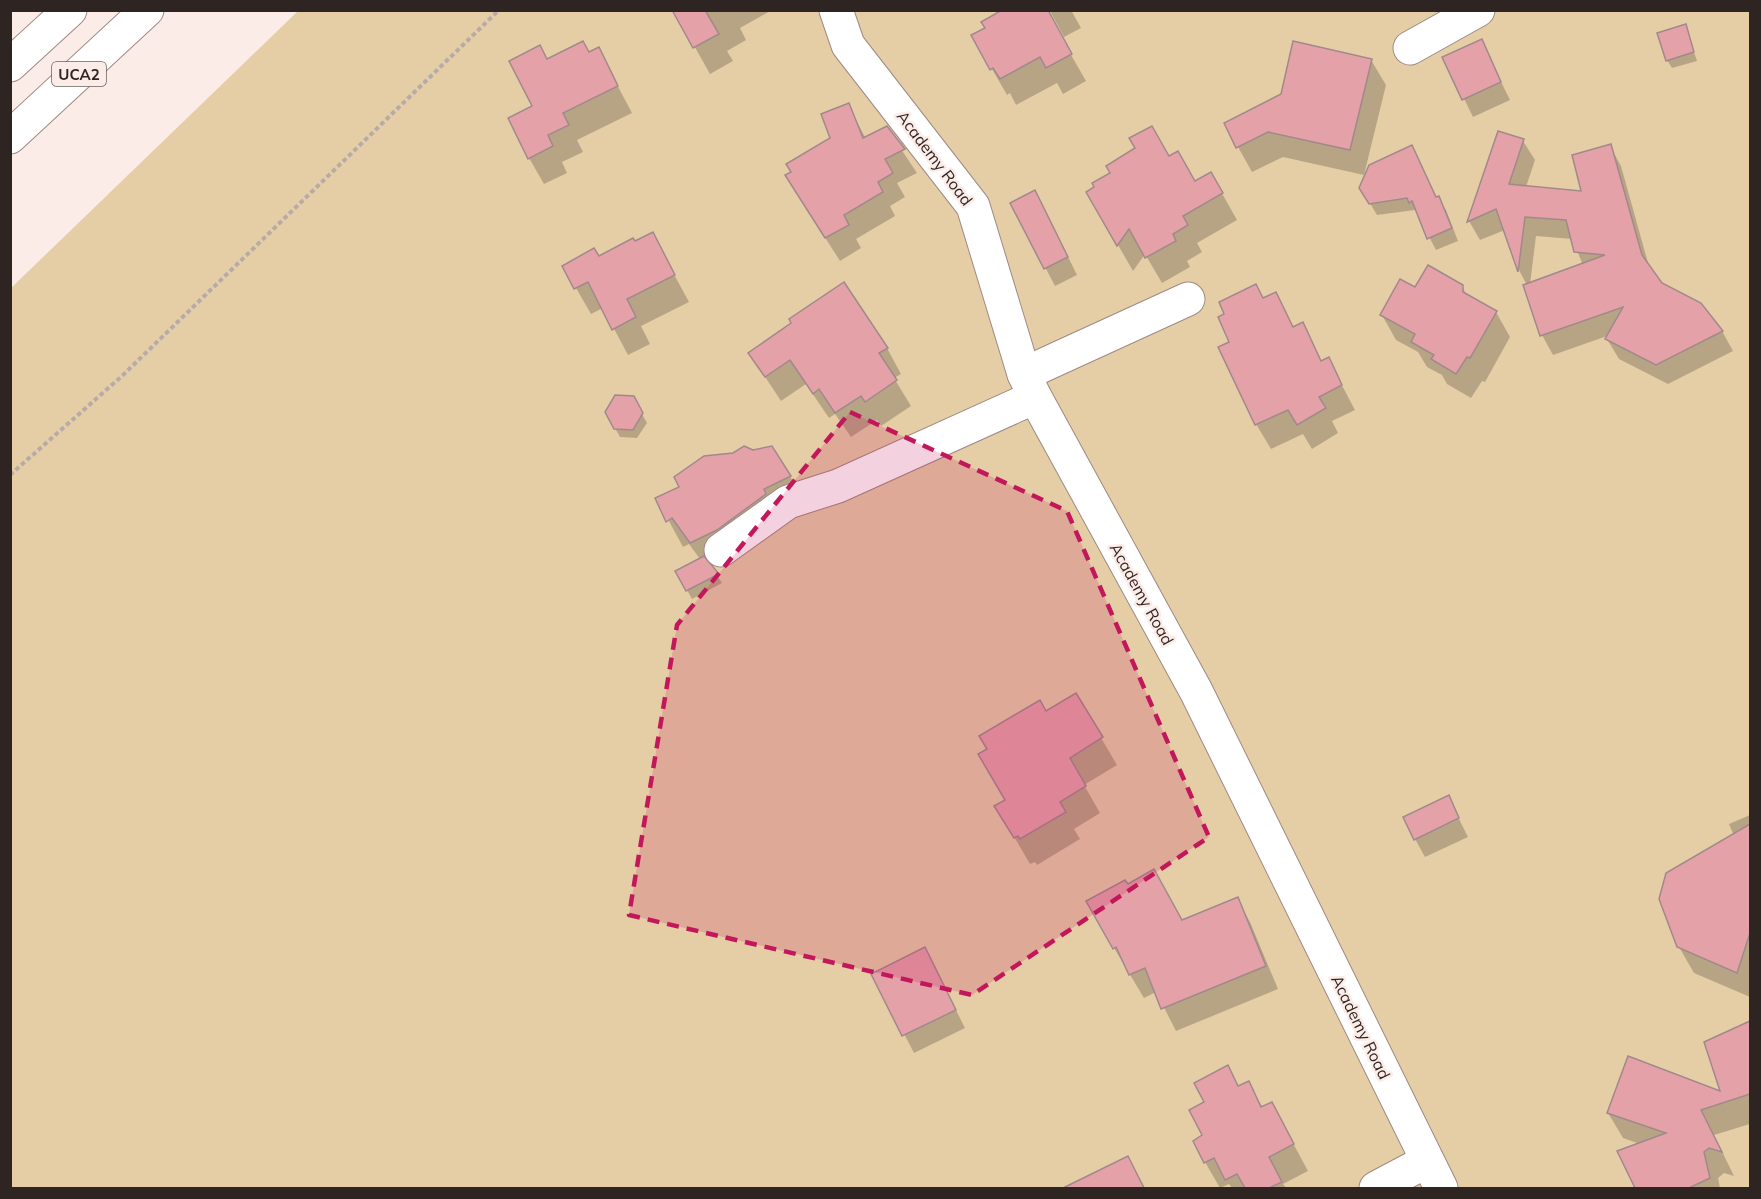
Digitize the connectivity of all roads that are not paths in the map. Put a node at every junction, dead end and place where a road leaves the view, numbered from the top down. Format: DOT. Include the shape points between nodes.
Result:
graph roads {
  1 [pos="70,10"];
  2 [pos="147,10"];
  3 [pos="836,10"];
  4 [pos="1478,10"];
  5 [pos="1410,48"];
  6 [pos="10,65"];
  7 [pos="10,137"];
  8 [pos="1188,299"];
  9 [pos="1029,386"];
  10 [pos="721,550"];
  11 [pos="1434,1175"];
  12 [pos="1376,1188"];
  1 -- 6 [label="main road"];
  2 -- 7 [label="main road, UCA2"];
  3 -- 9 [label="main road, Academy Road" via="848,45 973,206"];
  4 -- 5 [label="main road"];
  8 -- 9 [label="main road"];
  9 -- 10 [label="main road" via="838,486 788,502"];
  9 -- 11 [label="main road, Academy Road" via="1196,691"];
  11 -- 12 [label="main road"];
}
